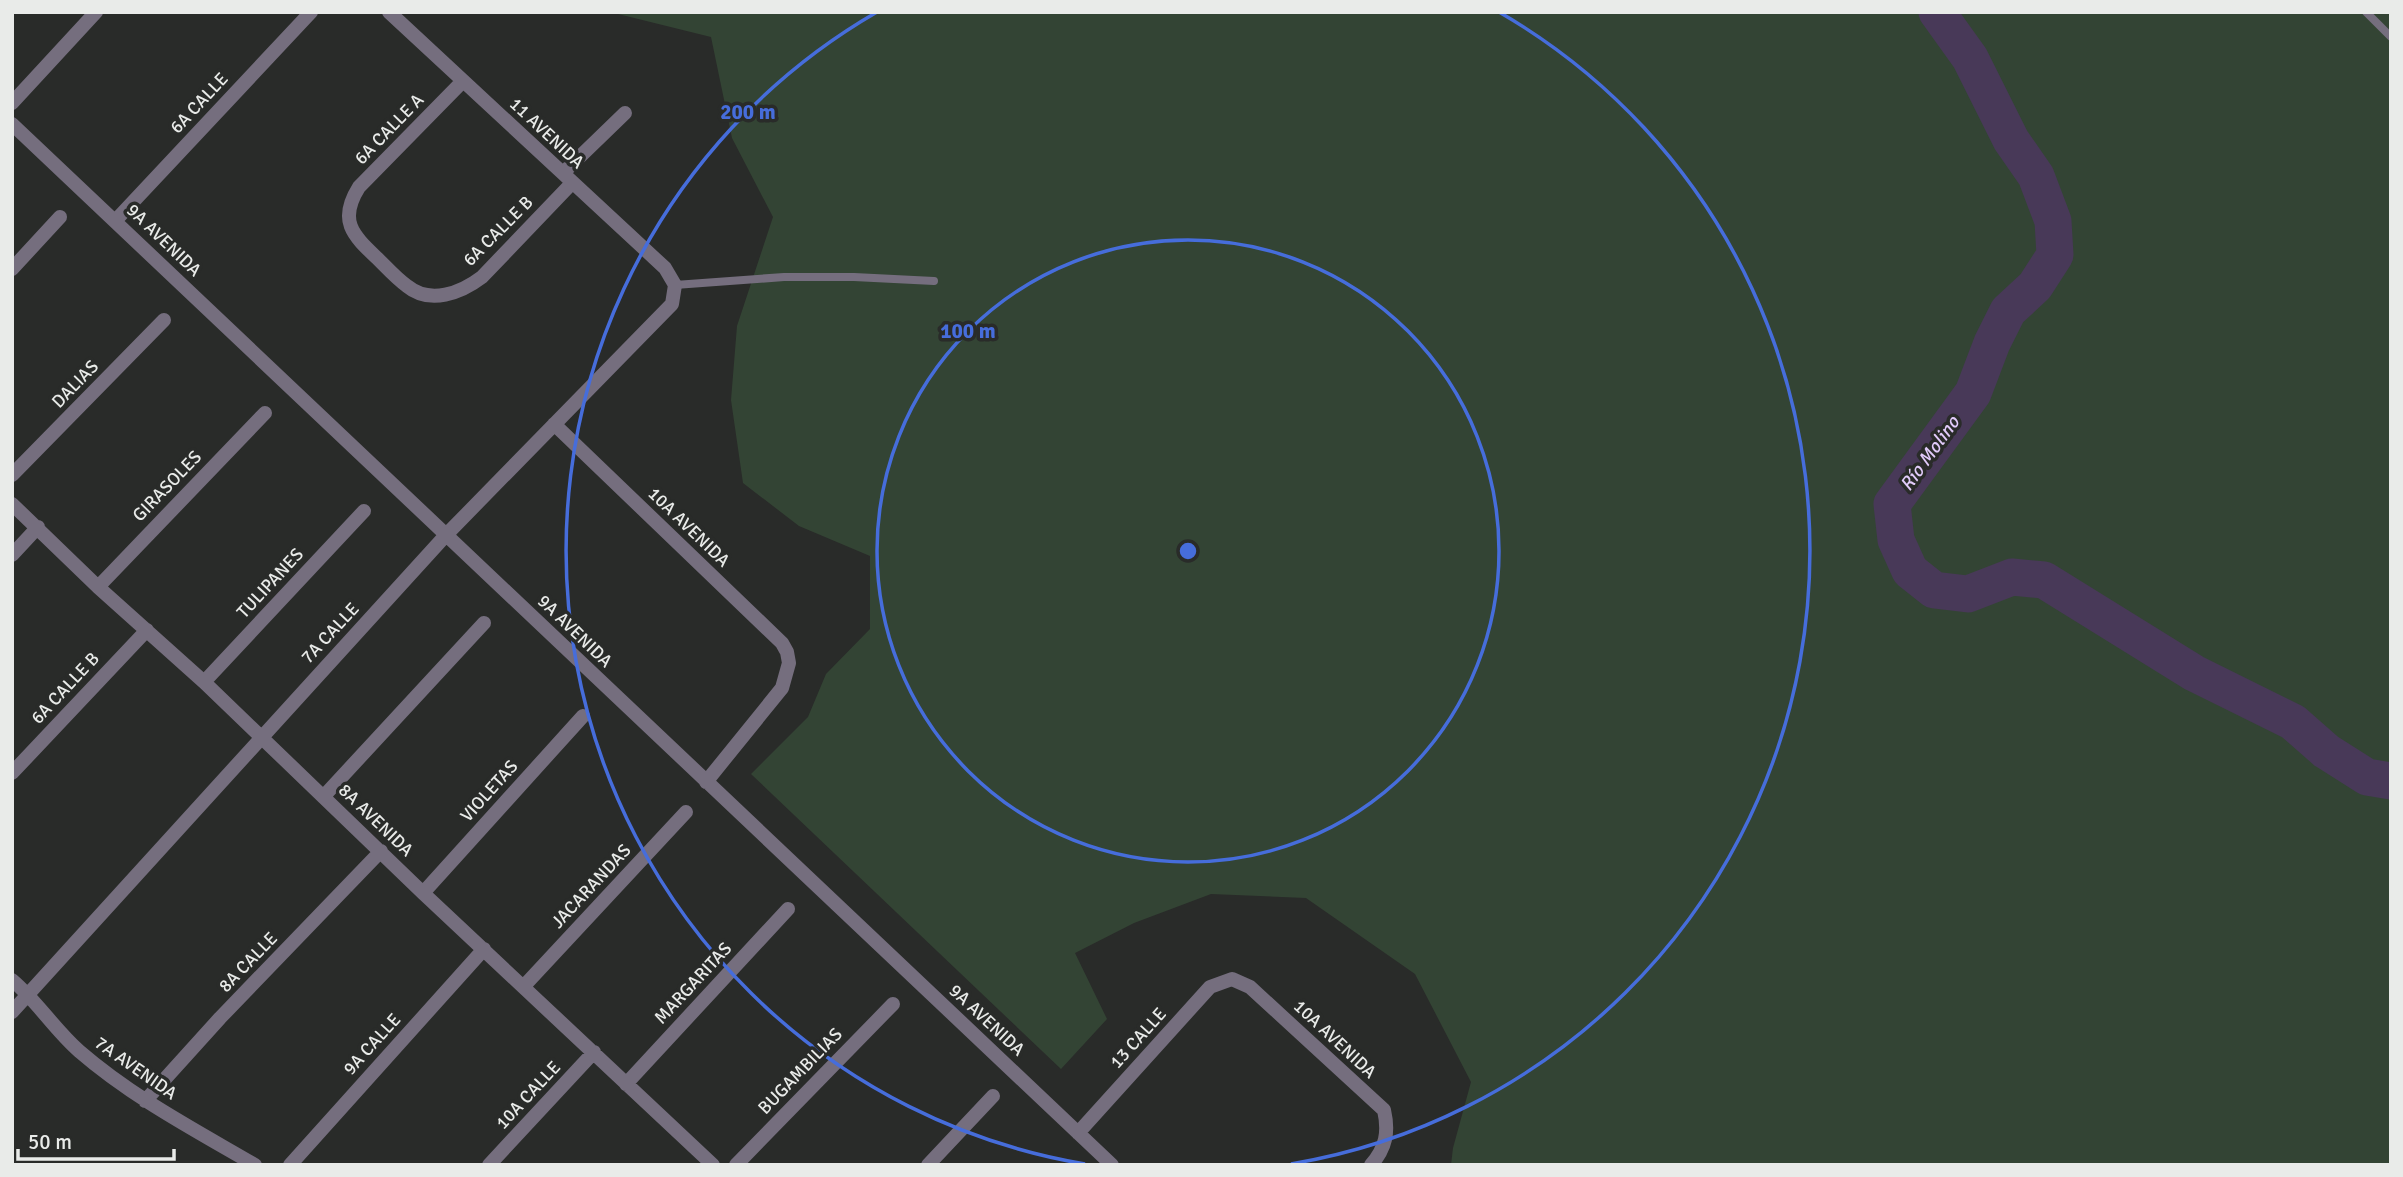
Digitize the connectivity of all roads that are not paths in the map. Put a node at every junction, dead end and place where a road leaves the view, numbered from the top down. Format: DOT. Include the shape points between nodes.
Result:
graph roads {
  1 [pos="96,12"];
  2 [pos="311,12"];
  3 [pos="389,12"];
  4 [pos="2366,12"];
  5 [pos="2391,37"];
  6 [pos="463,81"];
  7 [pos="12,103"];
  8 [pos="625,113"];
  9 [pos="12,124"];
  10 [pos="567,178"];
  11 [pos="60,217"];
  12 [pos="116,220"];
  13 [pos="12,269"];
  14 [pos="934,281"];
  15 [pos="675,285"];
  16 [pos="444,295"];
  17 [pos="164,320"];
  18 [pos="265,413"];
  19 [pos="554,424"];
  20 [pos="12,475"];
  21 [pos="12,505"];
  22 [pos="364,511"];
  23 [pos="37,527"];
  24 [pos="446,535"];
  25 [pos="12,555"];
  26 [pos="97,587"];
  27 [pos="484,622"];
  28 [pos="147,630"];
  29 [pos="204,682"];
  30 [pos="583,716"];
  31 [pos="260,738"];
  32 [pos="12,774"];
  33 [pos="706,782"];
  34 [pos="324,796"];
  35 [pos="686,812"];
  36 [pos="381,851"];
  37 [pos="424,892"];
  38 [pos="788,908"];
  39 [pos="484,949"];
  40 [pos="1232,979"];
  41 [pos="12,980"];
  42 [pos="524,986"];
  43 [pos="29,994"];
  44 [pos="893,1004"];
  45 [pos="12,1012"];
  46 [pos="594,1052"];
  47 [pos="626,1084"];
  48 [pos="993,1096"];
  49 [pos="145,1101"];
  50 [pos="1078,1133"];
  51 [pos="705,1162"];
  52 [pos="255,1165"];
  53 [pos="290,1165"];
  54 [pos="489,1165"];
  55 [pos="736,1165"];
  56 [pos="928,1165"];
  57 [pos="1112,1165"];
  58 [pos="1371,1165"];
  1 -- 7 [label="street"];
  2 -- 12 [label="street, 6A CALLE"];
  3 -- 6 [label="street, 11 AVENIDA"];
  4 -- 5 [label="lane"];
  6 -- 10 [label="street, 11 AVENIDA"];
  6 -- 16 [label="street, 6A CALLE A" via="359,187 349,209 352,235 409,289"];
  8 -- 10 [label="street, 6A CALLE B"];
  9 -- 12 [label="street, 9A AVENIDA"];
  10 -- 15 [label="street, 11 AVENIDA" via="665,268"];
  10 -- 16 [label="street, 6A CALLE B" via="482,277"];
  11 -- 13 [label="street"];
  12 -- 24 [label="street, 9A AVENIDA"];
  14 -- 15 [label="lane" via="784,277"];
  15 -- 19 [label="street, 7A CALLE" via="668,310"];
  17 -- 20 [label="street, DALIAS"];
  18 -- 26 [label="street, GIRASOLES"];
  19 -- 24 [label="street, 7A CALLE"];
  19 -- 33 [label="street, 10A AVENIDA" via="787,652 782,688"];
  21 -- 23 [label="street, 8A AVENIDA"];
  22 -- 29 [label="street, TULIPANES"];
  23 -- 25 [label="street"];
  23 -- 26 [label="street, 8A AVENIDA"];
  24 -- 31 [label="street, 7A CALLE"];
  24 -- 33 [label="street, 9A AVENIDA"];
  26 -- 28 [label="street, 8A AVENIDA"];
  27 -- 34 [label="street"];
  28 -- 29 [label="street, 8A AVENIDA"];
  28 -- 32 [label="street, 6A CALLE B"];
  29 -- 31 [label="street, 8A AVENIDA"];
  30 -- 37 [label="street, VIOLETAS"];
  31 -- 34 [label="street, 8A AVENIDA"];
  31 -- 43 [label="street, 7A CALLE"];
  33 -- 50 [label="street, 9A AVENIDA"];
  34 -- 36 [label="street, 8A AVENIDA"];
  35 -- 42 [label="street, JACARANDAS"];
  36 -- 37 [label="street, 8A AVENIDA"];
  36 -- 49 [label="street, 8A CALLE"];
  37 -- 39 [label="street, 8A AVENIDA"];
  38 -- 47 [label="street, MARGARITAS"];
  39 -- 42 [label="street, 8A AVENIDA"];
  39 -- 53 [label="street, 9A CALLE"];
  40 -- 50 [label="street, 13 CALLE" via="1210,987"];
  40 -- 58 [label="street, 10A AVENIDA" via="1250,987 1384,1110 1386,1143"];
  41 -- 43 [label="street, 7A AVENIDA"];
  42 -- 46 [label="street, 8A AVENIDA"];
  43 -- 45 [label="street, 7A CALLE"];
  43 -- 49 [label="street, 7A AVENIDA" via="79,1051"];
  44 -- 55 [label="street, BUGAMBILIAS"];
  46 -- 47 [label="street, 8A AVENIDA"];
  46 -- 54 [label="street, 10A CALLE"];
  47 -- 51 [label="street, 8A AVENIDA"];
  48 -- 56 [label="street"];
  49 -- 52 [label="street, 7A AVENIDA"];
  50 -- 57 [label="street, 9A AVENIDA"];
}
